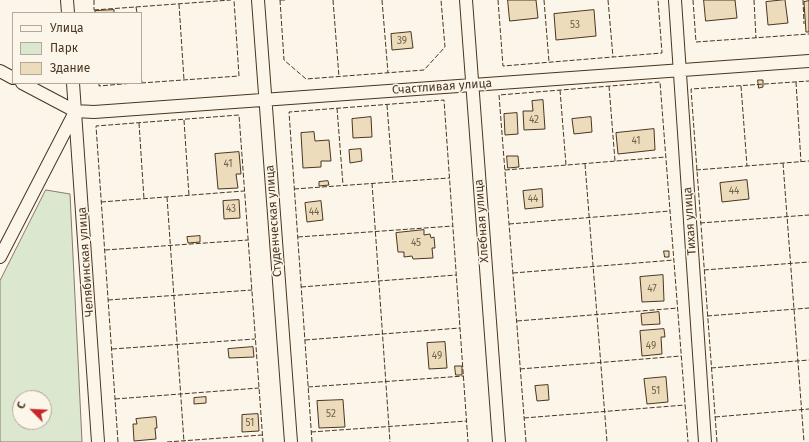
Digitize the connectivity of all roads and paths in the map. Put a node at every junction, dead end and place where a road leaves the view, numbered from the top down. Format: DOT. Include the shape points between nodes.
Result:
graph roads {
  1 [pos="67,0"];
  2 [pos="258,0"];
  3 [pos="466,0"];
  4 [pos="675,0"];
  5 [pos="68,12"];
  6 [pos="809,61"];
  7 [pos="680,70"];
  8 [pos="0,71"];
  9 [pos="12,77"];
  10 [pos="24,84"];
  11 [pos="73,84"];
  12 [pos="472,85"];
  13 [pos="266,100"];
  14 [pos="75,111"];
  15 [pos="0,257"];
  16 [pos="98,442"];
  17 [pos="291,442"];
  18 [pos="499,442"];
  19 [pos="705,442"];
  1 -- 5 [label="street"];
  2 -- 13 [label="street, Студенческая улица"];
  3 -- 12 [label="street, Хлебная улица"];
  4 -- 7 [label="street, Тихая улица"];
  6 -- 7 [label="street, Счастливая улица"];
  7 -- 12 [label="street, Счастливая улица"];
  7 -- 19 [label="street, Тихая улица"];
  8 -- 9 [label="street"];
  10 -- 14 [label="street"];
  11 -- 14 [label="street, Челябинская улица"];
  12 -- 13 [label="street, Счастливая улица"];
  12 -- 18 [label="street, Хлебная улица"];
  13 -- 14 [label="street, Счастливая улица" via="94,112"];
  13 -- 17 [label="street, Студенческая улица"];
  14 -- 15 [label="street"];
  14 -- 16 [label="street, Челябинская улица"];
}
